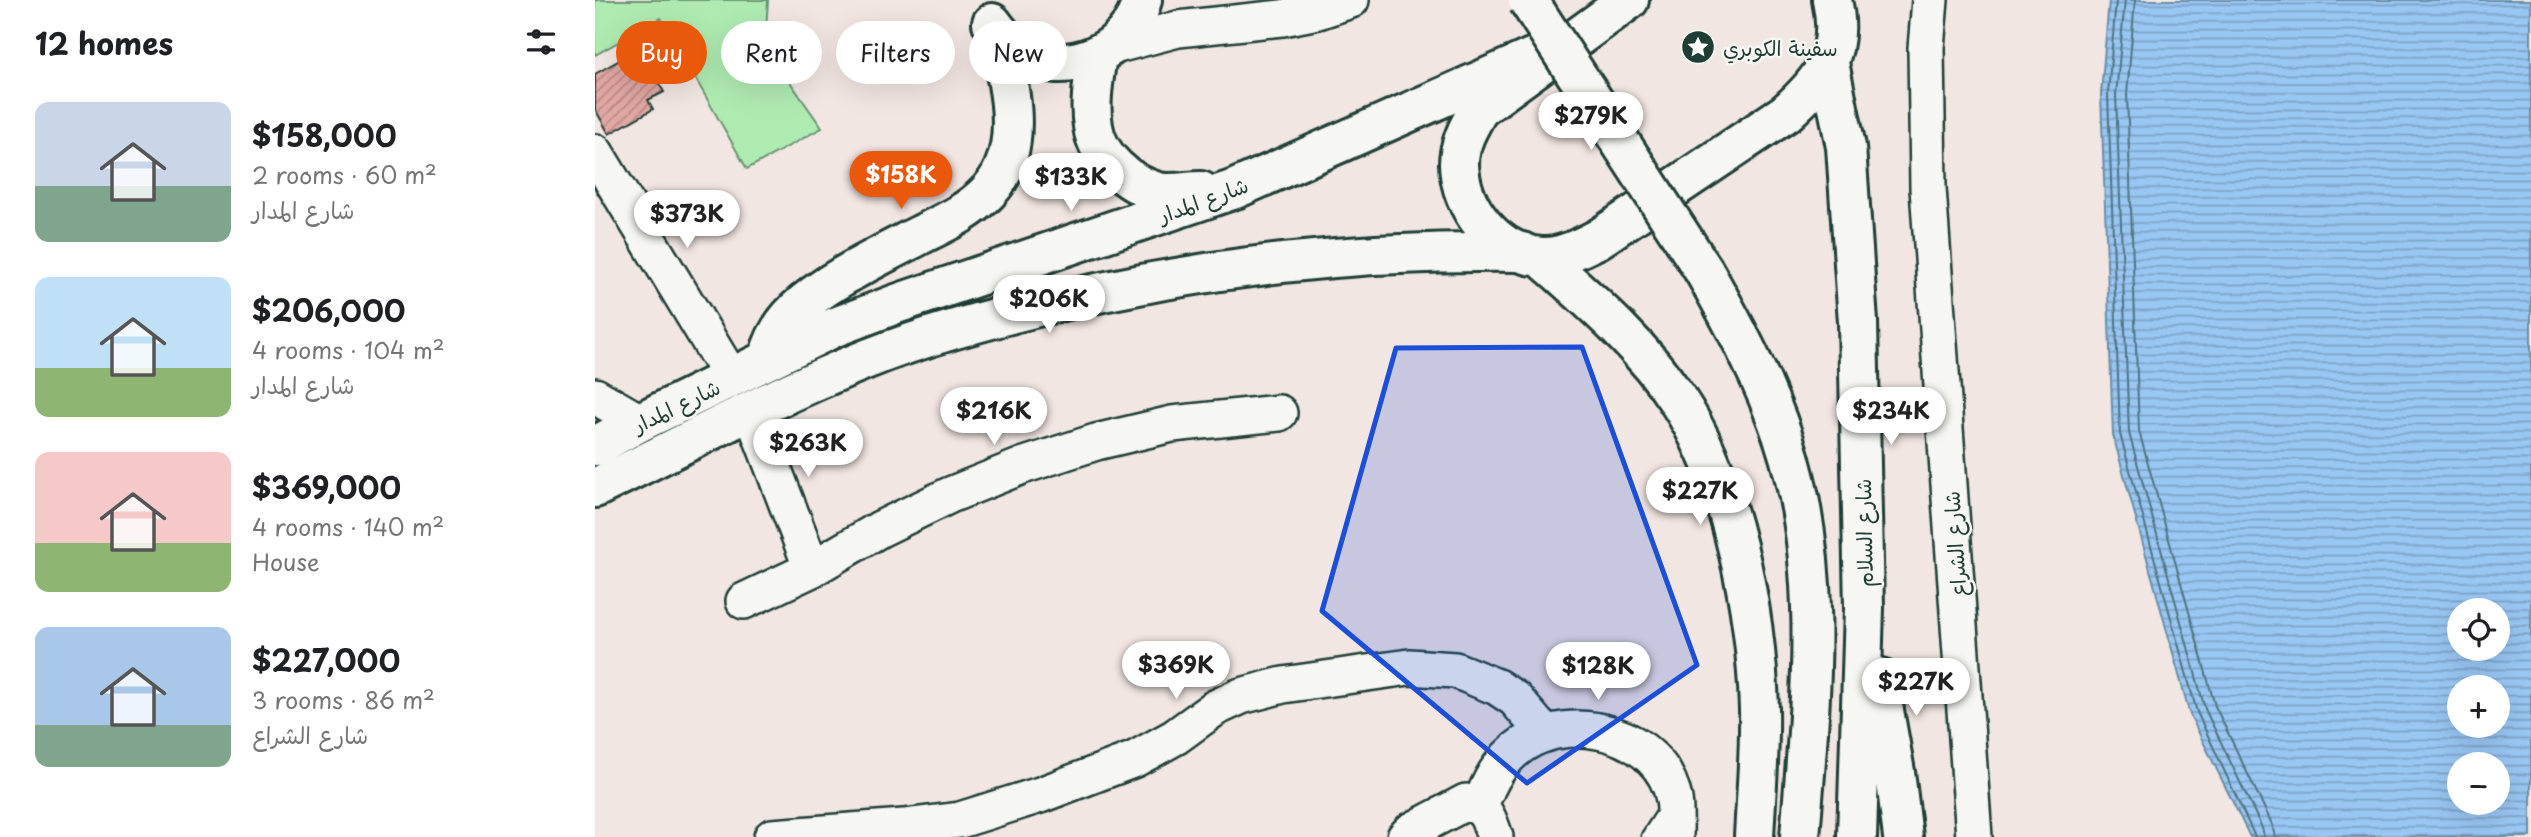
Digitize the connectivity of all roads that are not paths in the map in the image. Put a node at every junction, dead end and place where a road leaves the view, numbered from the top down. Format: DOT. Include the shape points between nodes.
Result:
graph roads {
  1 [pos="1142,0"];
  2 [pos="1203,0"];
  3 [pos="1351,0"];
  4 [pos="1528,0"];
  5 [pos="1629,0"];
  6 [pos="1930,0"];
  7 [pos="1835,5"];
  8 [pos="988,12"];
  9 [pos="1245,21"];
  10 [pos="1575,39"];
  11 [pos="1105,51"];
  12 [pos="1829,63"];
  13 [pos="595,152"];
  14 [pos="1235,189"];
  15 [pos="1531,254"];
  16 [pos="768,359"];
  17 [pos="731,377"];
  18 [pos="595,396"];
  19 [pos="751,410"];
  20 [pos="1279,413"];
  21 [pos="640,422"];
  22 [pos="595,446"];
  23 [pos="595,488"];
  24 [pos="812,569"];
  25 [pos="744,601"];
  26 [pos="1864,608"];
  27 [pos="1545,734"];
  28 [pos="1674,801"];
  29 [pos="1480,806"];
  30 [pos="794,836"];
  31 [pos="1405,837"];
  32 [pos="1495,837"];
  33 [pos="1651,837"];
  34 [pos="1675,837"];
  35 [pos="1754,837"];
  36 [pos="1800,837"];
  37 [pos="1857,837"];
  38 [pos="1903,837"];
  39 [pos="1974,837"];
  1 -- 11 [label="street" via="1125,34"];
  2 -- 9 [label="street"];
  3 -- 9 [label="street" via="1318,11"];
  4 -- 36 [label="street, bridge" via="1704,271 1754,365 1784,441 1796,485 1810,591 1812,666"];
  5 -- 10 [label="street"];
  6 -- 39 [label="street, شارع الشراع" via="1928,188"];
  7 -- 12 [label="street"];
  8 -- 11 [label="street" via="1005,40 1039,60 1079,62"];
  8 -- 16 [label="street" via="1006,64 1011,99 1011,141 990,191 968,209 804,302 779,329"];
  9 -- 11 [label="street" via="1178,29"];
  10 -- 14 [label="street, شارع المدار"];
  10 -- 15 [label="street" via="1479,109 1465,134 1459,162 1463,191 1475,217 1496,238"];
  11 -- 14 [label="street" via="1092,95 1093,128 1106,157 1129,180 1160,192"];
  12 -- 15 [label="street, شارع المدار" via="1811,91 1786,113 1621,224 1575,250"];
  12 -- 26 [label="street, شارع السلام" via="1846,147 1855,270"];
  13 -- 17 [label="street"];
  14 -- 16 [label="street, شارع المدار" via="896,304"];
  15 -- 19 [label="street, شارع المدار" via="1458,251 1331,257 1205,272 1098,292 932,336"];
  15 -- 35 [label="street" via="1593,303 1643,355 1677,399 1710,457 1737,552 1756,655 1759,711"];
  16 -- 17 [label="street, شارع المدار"];
  17 -- 21 [label="street, شارع المدار"];
  18 -- 21 [label="street"];
  19 -- 23 [label="street, شارع المدار"];
  19 -- 24 [label="street"];
  20 -- 24 [label="street" via="1172,424 1022,466 950,495"];
  21 -- 22 [label="street, شارع المدار"];
  24 -- 25 [label="street"];
  26 -- 37 [label="street, شارع السلام"];
  26 -- 38 [label="street"];
  27 -- 28 [label="street" via="1587,728 1628,741 1659,769"];
  27 -- 29 [label="street" via="1522,745 1503,762"];
  27 -- 30 [label="street" via="1515,699 1477,677 1455,670 1409,667 1241,695 1135,759 960,820"];
  28 -- 33 [label="lane"];
  28 -- 34 [label="street"];
  29 -- 31 [label="street" via="1466,802"];
  29 -- 32 [label="street"];
}
